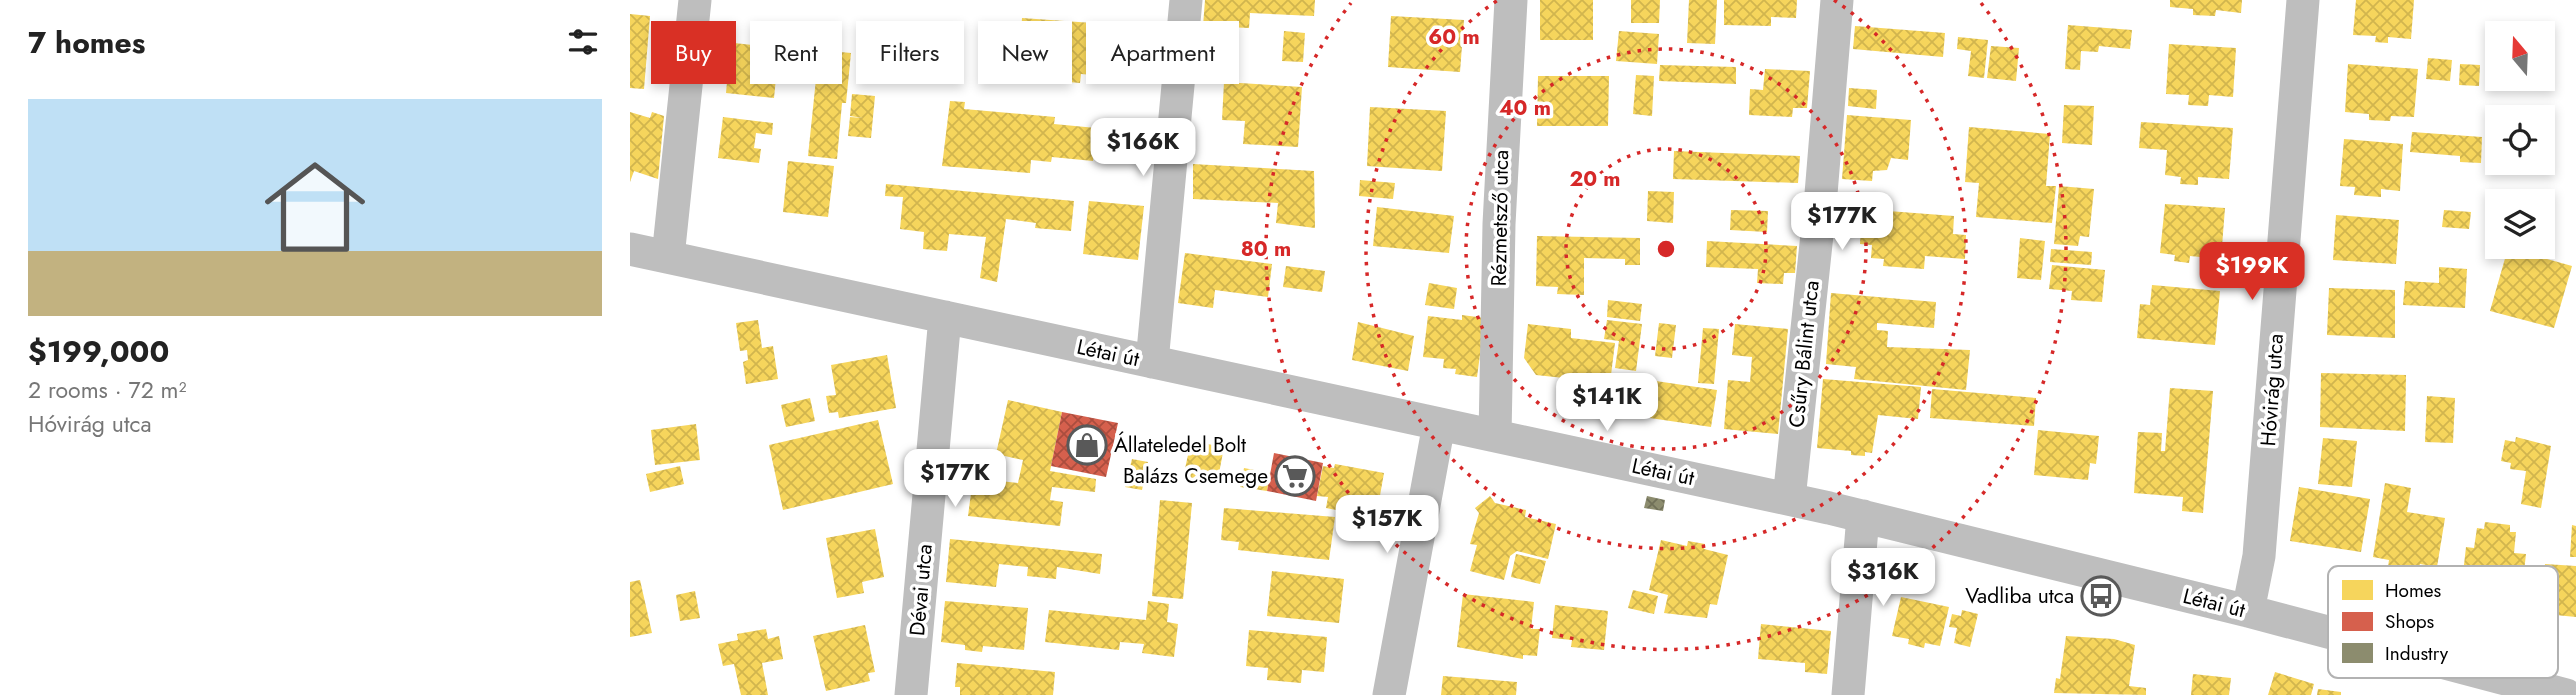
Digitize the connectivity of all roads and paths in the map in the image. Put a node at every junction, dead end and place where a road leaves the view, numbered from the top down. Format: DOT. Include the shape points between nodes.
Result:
graph roads {
  1 [pos="695,0"];
  2 [pos="1186,0"];
  3 [pos="1510,0"];
  4 [pos="1837,0"];
  5 [pos="2302,0"];
  6 [pos="630,249"];
  7 [pos="668,257"];
  8 [pos="945,317"];
  9 [pos="1152,362"];
  10 [pos="1439,424"];
  11 [pos="1494,436"];
  12 [pos="1789,499"];
  13 [pos="1863,516"];
  14 [pos="2248,611"];
  15 [pos="2328,632"];
  16 [pos="2502,678"];
  17 [pos="911,695"];
  18 [pos="1389,695"];
  19 [pos="1848,695"];
  20 [pos="2566,695"];
  1 -- 7 [label="street"];
  2 -- 9 [label="street"];
  3 -- 11 [label="street, Rézmetsző utca"];
  4 -- 12 [label="street, Csűry Bálint utca"];
  5 -- 14 [label="street, Hóvirág utca" via="2259,556"];
  6 -- 7 [label="street, Létai út"];
  7 -- 8 [label="street, Létai út"];
  8 -- 9 [label="street, Létai út"];
  8 -- 17 [label="street, Dévai utca"];
  9 -- 10 [label="street, Létai út"];
  10 -- 11 [label="street, Létai út"];
  10 -- 18 [label="street"];
  11 -- 12 [label="street, Létai út"];
  12 -- 13 [label="street, Létai út"];
  13 -- 14 [label="street, Létai út"];
  13 -- 19 [label="street"];
  14 -- 15 [label="street, Létai út"];
  16 -- 20 [label="street, Létai út"];
}
